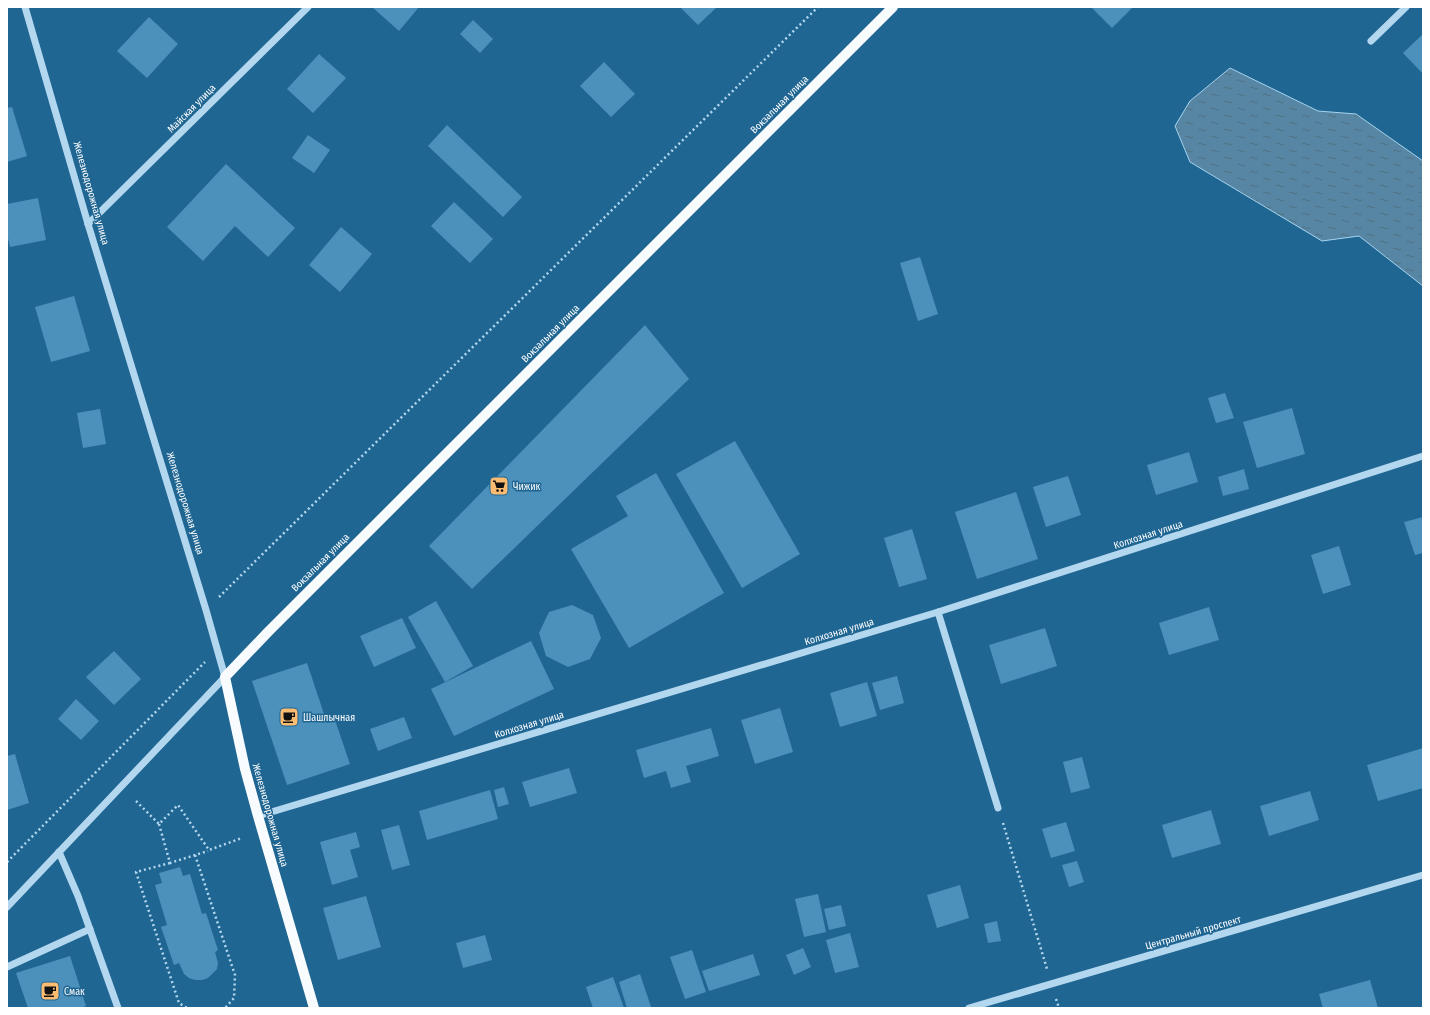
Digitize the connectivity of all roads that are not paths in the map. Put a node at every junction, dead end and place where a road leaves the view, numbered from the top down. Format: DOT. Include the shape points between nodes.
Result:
graph roads {
  1 [pos="25,7"];
  2 [pos="308,7"];
  3 [pos="893,7"];
  4 [pos="1406,7"];
  5 [pos="1371,41"];
  6 [pos="88,224"];
  7 [pos="1423,456"];
  8 [pos="938,612"];
  9 [pos="225,678"];
  10 [pos="998,808"];
  11 [pos="258,816"];
  12 [pos="59,852"];
  13 [pos="1423,875"];
  14 [pos="7,907"];
  15 [pos="90,929"];
  16 [pos="7,967"];
  17 [pos="118,1008"];
  18 [pos="314,1008"];
  19 [pos="969,1008"];
  1 -- 6 [label="street, Железнодорожная улица"];
  2 -- 6 [label="street, Майская улица"];
  3 -- 9 [label="main road, Вокзальная улица" via="273,626"];
  4 -- 5 [label="street"];
  6 -- 9 [label="street, Железнодорожная улица"];
  7 -- 8 [label="street, Колхозная улица"];
  8 -- 10 [label="street"];
  8 -- 11 [label="street, Колхозная улица"];
  9 -- 11 [label="main road, Железнодорожная улица"];
  9 -- 12 [label="street"];
  11 -- 18 [label="main road, Железнодорожная улица"];
  12 -- 14 [label="street"];
  12 -- 15 [label="street"];
  13 -- 19 [label="street, Центральный проспект"];
  15 -- 16 [label="street"];
  15 -- 17 [label="street"];
}
